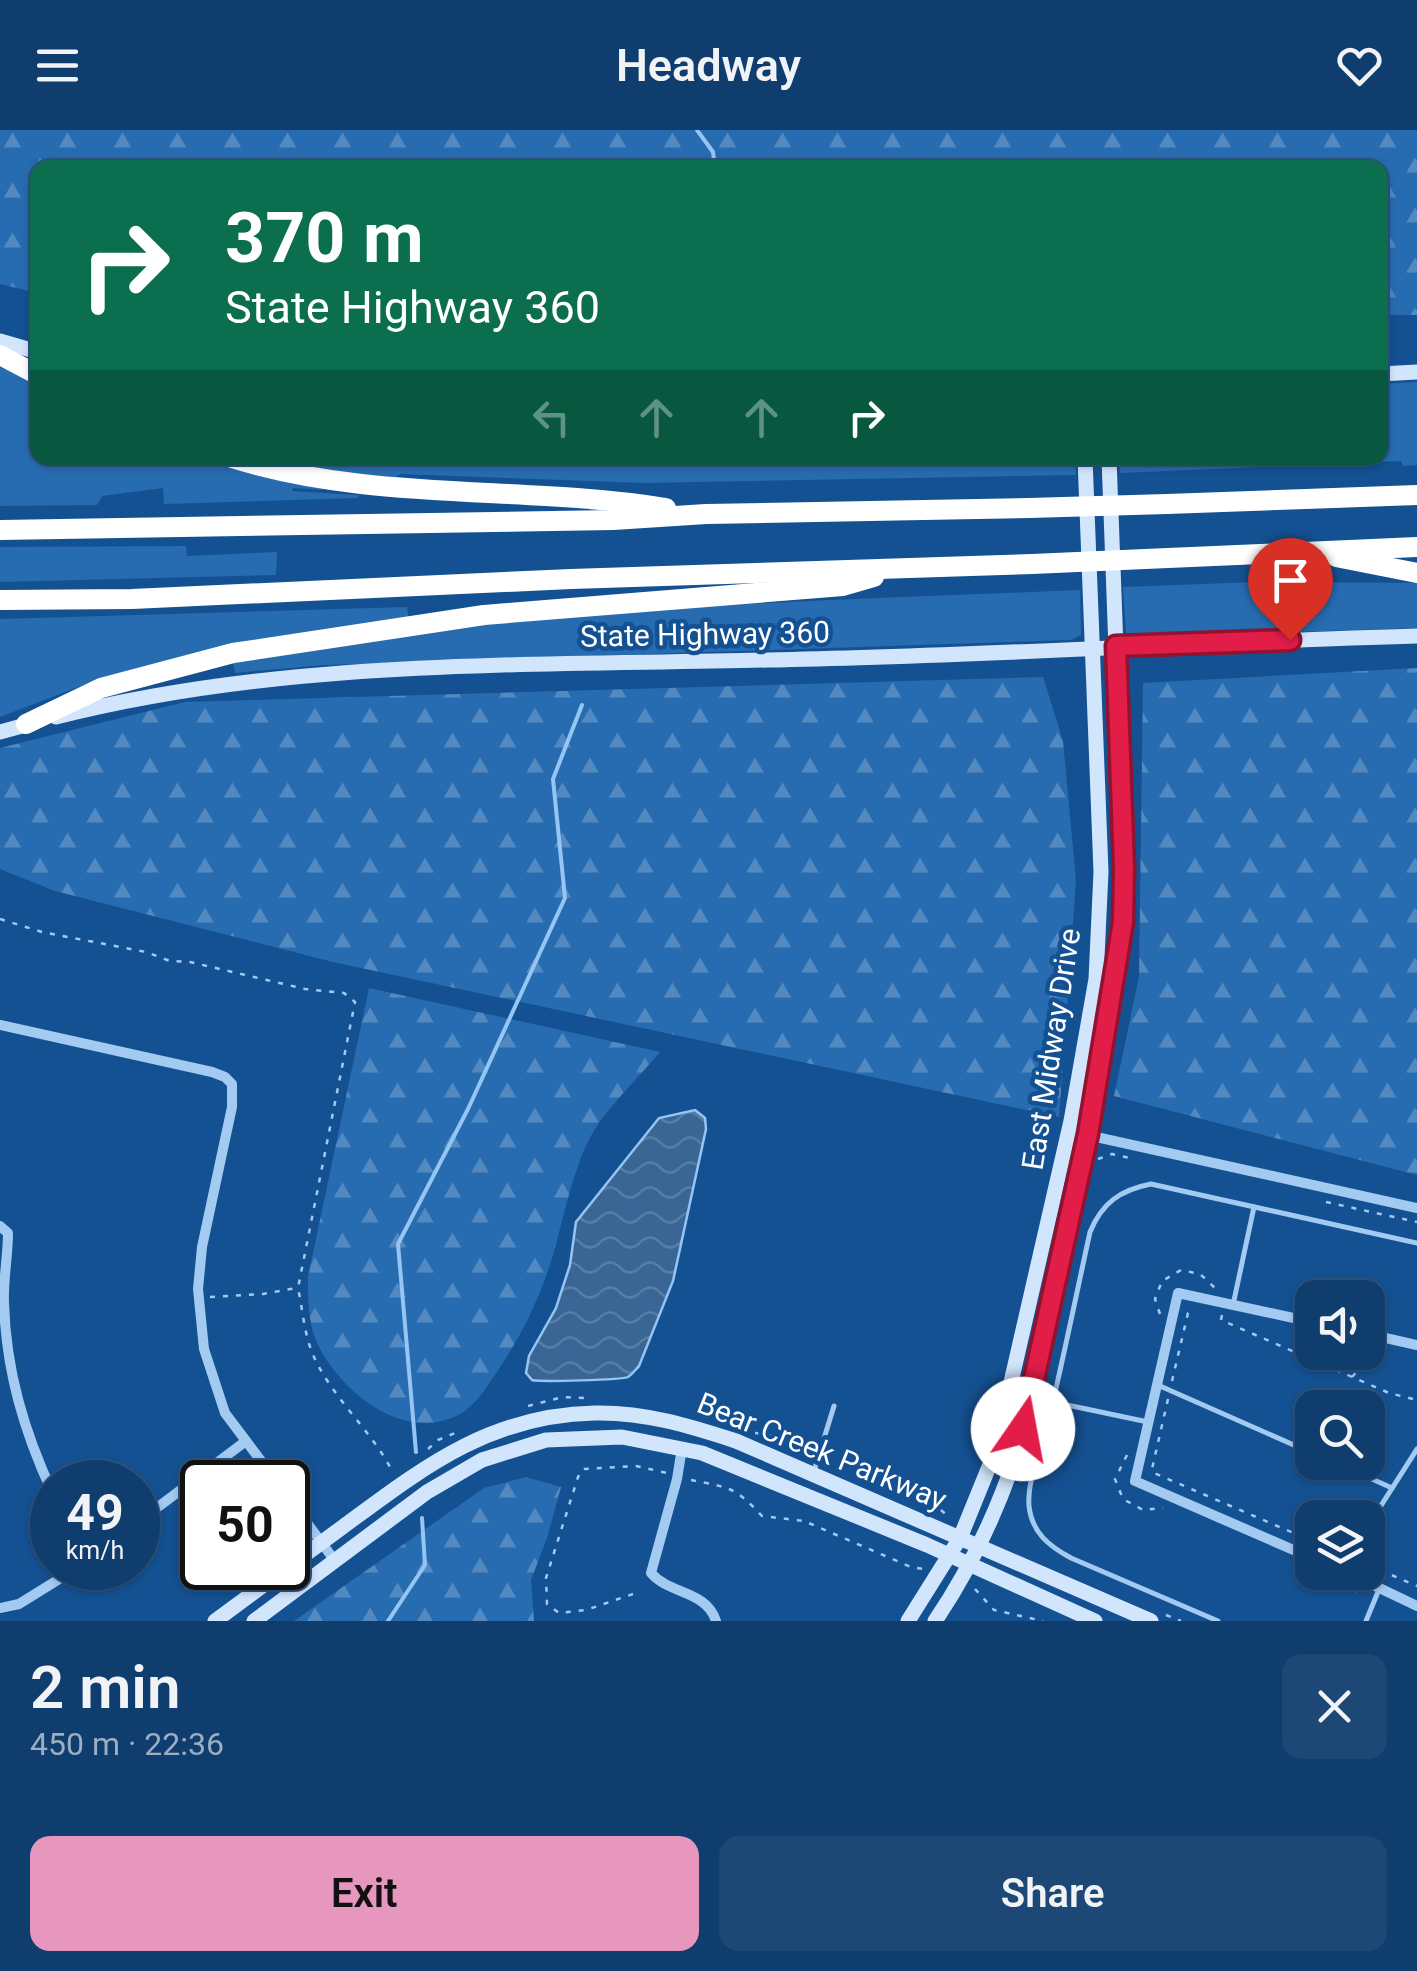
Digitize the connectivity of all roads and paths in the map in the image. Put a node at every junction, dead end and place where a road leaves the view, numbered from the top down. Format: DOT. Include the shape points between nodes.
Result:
graph roads {
  1 [pos="0,341"];
  2 [pos="30,350"];
  3 [pos="0,354"];
  4 [pos="30,371"];
  5 [pos="1417,372"];
  6 [pos="1388,374"];
  7 [pos="260,465"];
  8 [pos="1084,465"];
  9 [pos="1109,465"];
  10 [pos="1417,485"];
  11 [pos="1417,495"];
  12 [pos="1340,496"];
  13 [pos="706,514"];
  14 [pos="0,530"];
  15 [pos="1417,547"];
  16 [pos="1307,550"];
  17 [pos="904,568"];
  18 [pos="1417,573"];
  19 [pos="0,600"];
  20 [pos="1417,636"];
  21 [pos="1116,646"];
  22 [pos="1090,648"];
  23 [pos="26,724"];
  24 [pos="0,732"];
  25 [pos="0,919"];
  26 [pos="0,1026"];
  27 [pos="1069,1131"];
  28 [pos="1088,1134"];
  29 [pos="1139,1158"];
  30 [pos="1094,1161"];
  31 [pos="1316,1197"];
  32 [pos="1254,1207"];
  33 [pos="1417,1208"];
  34 [pos="1417,1222"];
  35 [pos="1,1226"];
  36 [pos="1417,1243"];
  37 [pos="298,1288"];
  38 [pos="198,1297"];
  39 [pos="1234,1299"];
  40 [pos="1222,1314"];
  41 [pos="1295,1317"];
  42 [pos="1162,1318"];
  43 [pos="1385,1338"];
  44 [pos="1417,1345"];
  45 [pos="1294,1352"];
  46 [pos="1356,1370"];
  47 [pos="1352,1377"];
  48 [pos="13,1382"];
  49 [pos="1158,1385"];
  50 [pos="0,1386"];
  51 [pos="1417,1400"];
  52 [pos="1053,1402"];
  53 [pos="834,1406"];
  54 [pos="1149,1422"];
  55 [pos="246,1441"];
  56 [pos="1295,1445"];
  57 [pos="682,1448"];
  58 [pos="1417,1449"];
  59 [pos="1133,1450"];
  60 [pos="39,1460"];
  61 [pos="260,1460"];
  62 [pos="668,1474"];
  63 [pos="813,1474"];
  64 [pos="688,1480"];
  65 [pos="1374,1480"];
  66 [pos="381,1482"];
  67 [pos="1392,1488"];
  68 [pos="1384,1500"];
  69 [pos="160,1506"];
  70 [pos="1161,1507"];
  71 [pos="310,1527"];
  72 [pos="960,1538"];
  73 [pos="321,1543"];
  74 [pos="979,1547"];
  75 [pos="1295,1551"];
  76 [pos="950,1556"];
  77 [pos="335,1561"];
  78 [pos="969,1565"];
  79 [pos="930,1566"];
  80 [pos="1385,1572"];
  81 [pos="1417,1586"];
  82 [pos="974,1587"];
  83 [pos="41,1590"];
  84 [pos="1352,1590"];
  85 [pos="1379,1590"];
  86 [pos="1384,1590"];
  87 [pos="633,1594"];
  88 [pos="1375,1600"];
  89 [pos="1417,1606"];
  90 [pos="0,1608"];
  91 [pos="1157,1617"];
  92 [pos="215,1621"];
  93 [pos="254,1621"];
  94 [pos="716,1621"];
  95 [pos="908,1621"];
  96 [pos="935,1621"];
  97 [pos="1043,1621"];
  98 [pos="1095,1621"];
  99 [pos="1180,1621"];
  100 [pos="1218,1621"];
  101 [pos="1366,1621"];
  1 -- 2 [label="main road"];
  3 -- 4 [label="highway"];
  5 -- 6 [label="main road"];
  7 -- 13 [label="highway" via="361,484 610,499"];
  8 -- 22 [label="main road, East Midway Drive"];
  9 -- 21 [label="main road, East Midway Drive"];
  10 -- 12 [label="highway"];
  11 -- 12 [label="highway"];
  12 -- 13 [label="highway, bridge"];
  13 -- 14 [label="highway"];
  15 -- 16 [label="highway"];
  16 -- 17 [label="highway, bridge"];
  16 -- 18 [label="highway"];
  17 -- 19 [label="highway"];
  17 -- 23 [label="highway" via="843,586 484,615 232,654 101,688"];
  20 -- 21 [label="main road, State Highway 360"];
  21 -- 22 [label="main road, State Highway 360"];
  21 -- 28 [label="main road, East Midway Drive" via="1125,899"];
  22 -- 23 [label="main road, State Highway 360" via="338,673 205,687"];
  22 -- 27 [label="main road, East Midway Drive" via="1099,930"];
  23 -- 24 [label="main road, State Highway 360"];
  25 -- 37 [label="path" via="170,961 344,993 355,1002"];
  26 -- 38 [label="street" via="212,1072 232,1084"];
  27 -- 28 [label="street"];
  27 -- 72 [label="main road, East Midway Drive" via="996,1452"];
  28 -- 33 [label="street"];
  28 -- 74 [label="main road, East Midway Drive" via="1018,1450"];
  29 -- 30 [label="path" via="1112,1154"];
  31 -- 34 [label="path"];
  32 -- 36 [label="lane"];
  32 -- 39 [label="lane"];
  32 -- 52 [label="lane" via="1151,1184 1111,1199 1090,1232"];
  35 -- 48 [label="street" via="8,1233 4,1302"];
  37 -- 38 [label="path"];
  37 -- 66 [label="path" via="320,1368 394,1472"];
  38 -- 55 [label="street" via="204,1350 226,1413"];
  39 -- 41 [label="street"];
  39 -- 42 [label="path" via="1200,1274 1181,1270 1162,1281 1155,1299"];
  39 -- 49 [label="street" via="1178,1292"];
  40 -- 45 [label="path" via="1220,1320"];
  43 -- 44 [label="street"];
  45 -- 47 [label="path"];
  46 -- 47 [label="path"];
  47 -- 51 [label="path"];
  48 -- 50 [label="street"];
  48 -- 60 [label="street"];
  49 -- 54 [label="street"];
  49 -- 56 [label="lane"];
  52 -- 54 [label="lane"];
  52 -- 100 [label="lane" via="1029,1506 1048,1546"];
  53 -- 63 [label="lane"];
  54 -- 75 [label="street" via="1134,1481"];
  55 -- 61 [label="street"];
  55 -- 69 [label="street"];
  57 -- 76 [label="main road, Bear Creek Parkway"];
  57 -- 77 [label="main road, Bear Creek Parkway" via="581,1437 515,1448 427,1492"];
  57 -- 94 [label="street" via="651,1573 702,1601"];
  58 -- 67 [label="lane"];
  59 -- 70 [label="path" via="1116,1479 1122,1499 1143,1510"];
  62 -- 87 [label="path" via="636,1466 584,1469 546,1578 547,1604 559,1613"];
  63 -- 72 [label="main road, Bear Creek Parkway"];
  63 -- 73 [label="main road, Bear Creek Parkway" via="674,1420 558,1416 492,1433 430,1462"];
  64 -- 79 [label="path" via="732,1488 762,1516 804,1521 911,1567"];
  65 -- 67 [label="lane"];
  67 -- 68 [label="lane"];
  71 -- 73 [label="street"];
  72 -- 74 [label="main road, Bear Creek Parkway"];
  72 -- 76 [label="main road, East Midway Drive"];
  73 -- 77 [label="street"];
  73 -- 92 [label="main road, Bear Creek Parkway"];
  74 -- 78 [label="main road, East Midway Drive"];
  74 -- 91 [label="main road, Bear Creek Parkway"];
  76 -- 78 [label="main road, Bear Creek Parkway"];
  76 -- 95 [label="main road, East Midway Drive"];
  77 -- 93 [label="main road, Bear Creek Parkway"];
  78 -- 96 [label="main road, East Midway Drive"];
  78 -- 98 [label="main road, Bear Creek Parkway"];
  80 -- 81 [label="path"];
  82 -- 97 [label="path" via="994,1610"];
  83 -- 90 [label="street"];
  84 -- 88 [label="path"];
  85 -- 88 [label="lane"];
  86 -- 89 [label="street"];
  88 -- 101 [label="lane"];
  91 -- 99 [label="path"];
}
